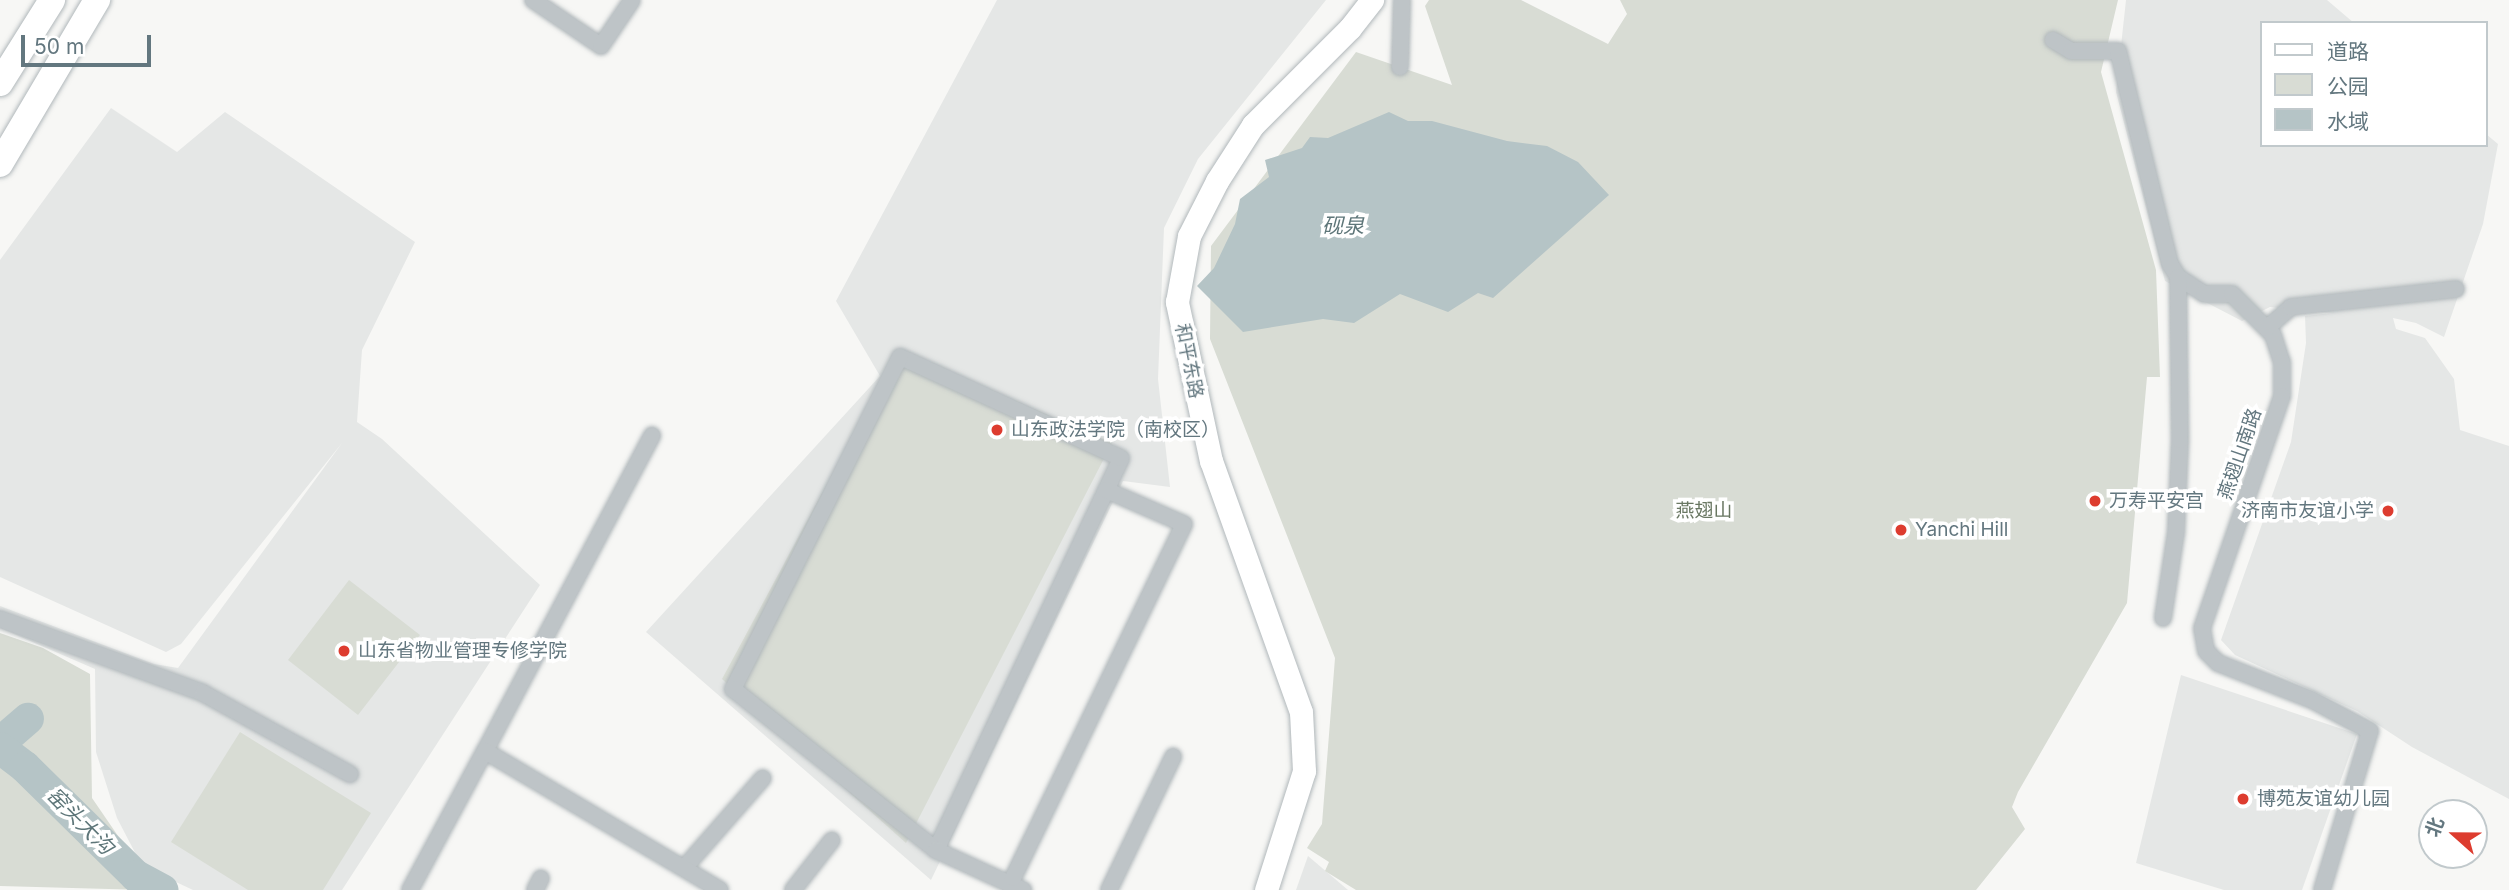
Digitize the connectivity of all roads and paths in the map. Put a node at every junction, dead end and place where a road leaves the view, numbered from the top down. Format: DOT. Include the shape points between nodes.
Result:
graph roads {
  1 [pos="51,0"];
  2 [pos="97,0"];
  3 [pos="533,0"];
  4 [pos="632,0"];
  5 [pos="1372,0"];
  6 [pos="1402,0"];
  7 [pos="2053,40"];
  8 [pos="1400,67"];
  9 [pos="0,83"];
  10 [pos="0,164"];
  11 [pos="2178,277"];
  12 [pos="2456,289"];
  13 [pos="2267,328"];
  14 [pos="652,436"];
  15 [pos="1106,491"];
  16 [pos="2163,618"];
  17 [pos="0,619"];
  18 [pos="485,751"];
  19 [pos="1173,757"];
  20 [pos="350,774"];
  21 [pos="762,778"];
  22 [pos="832,840"];
  23 [pos="936,850"];
  24 [pos="685,867"];
  25 [pos="1018,884"];
  26 [pos="410,890"];
  27 [pos="720,890"];
  28 [pos="793,890"];
  29 [pos="1109,890"];
  30 [pos="1266,890"];
  31 [pos="2322,890"];
  1 -- 9 [label="main road"];
  2 -- 10 [label="main road"];
  3 -- 4 [label="street" via="601,46"];
  5 -- 30 [label="main road, 和平东路" via="1253,125 1189,236 1177,302 1211,461 1301,712 1304,771"];
  6 -- 8 [label="street"];
  7 -- 11 [label="street" via="2071,51 2118,51 2166,252"];
  11 -- 13 [label="street, 燕翅山南路" via="2204,294 2232,295"];
  11 -- 16 [label="street" via="2176,532"];
  12 -- 13 [label="street" via="2291,307"];
  13 -- 31 [label="street, 燕翅山南路" via="2282,362 2282,396 2202,628 2206,651 2218,663 2312,700 2370,731"];
  14 -- 18 [label="street"];
  15 -- 23 [label="street"];
  15 -- 23 [label="street" via="1121,458 900,357 733,689"];
  15 -- 25 [label="street" via="1184,524"];
  17 -- 20 [label="street" via="203,693"];
  18 -- 24 [label="street"];
  18 -- 26 [label="street"];
  19 -- 29 [label="street"];
  21 -- 24 [label="street"];
  22 -- 28 [label="street"];
  23 -- 25 [label="street"];
  24 -- 27 [label="street"];
}
